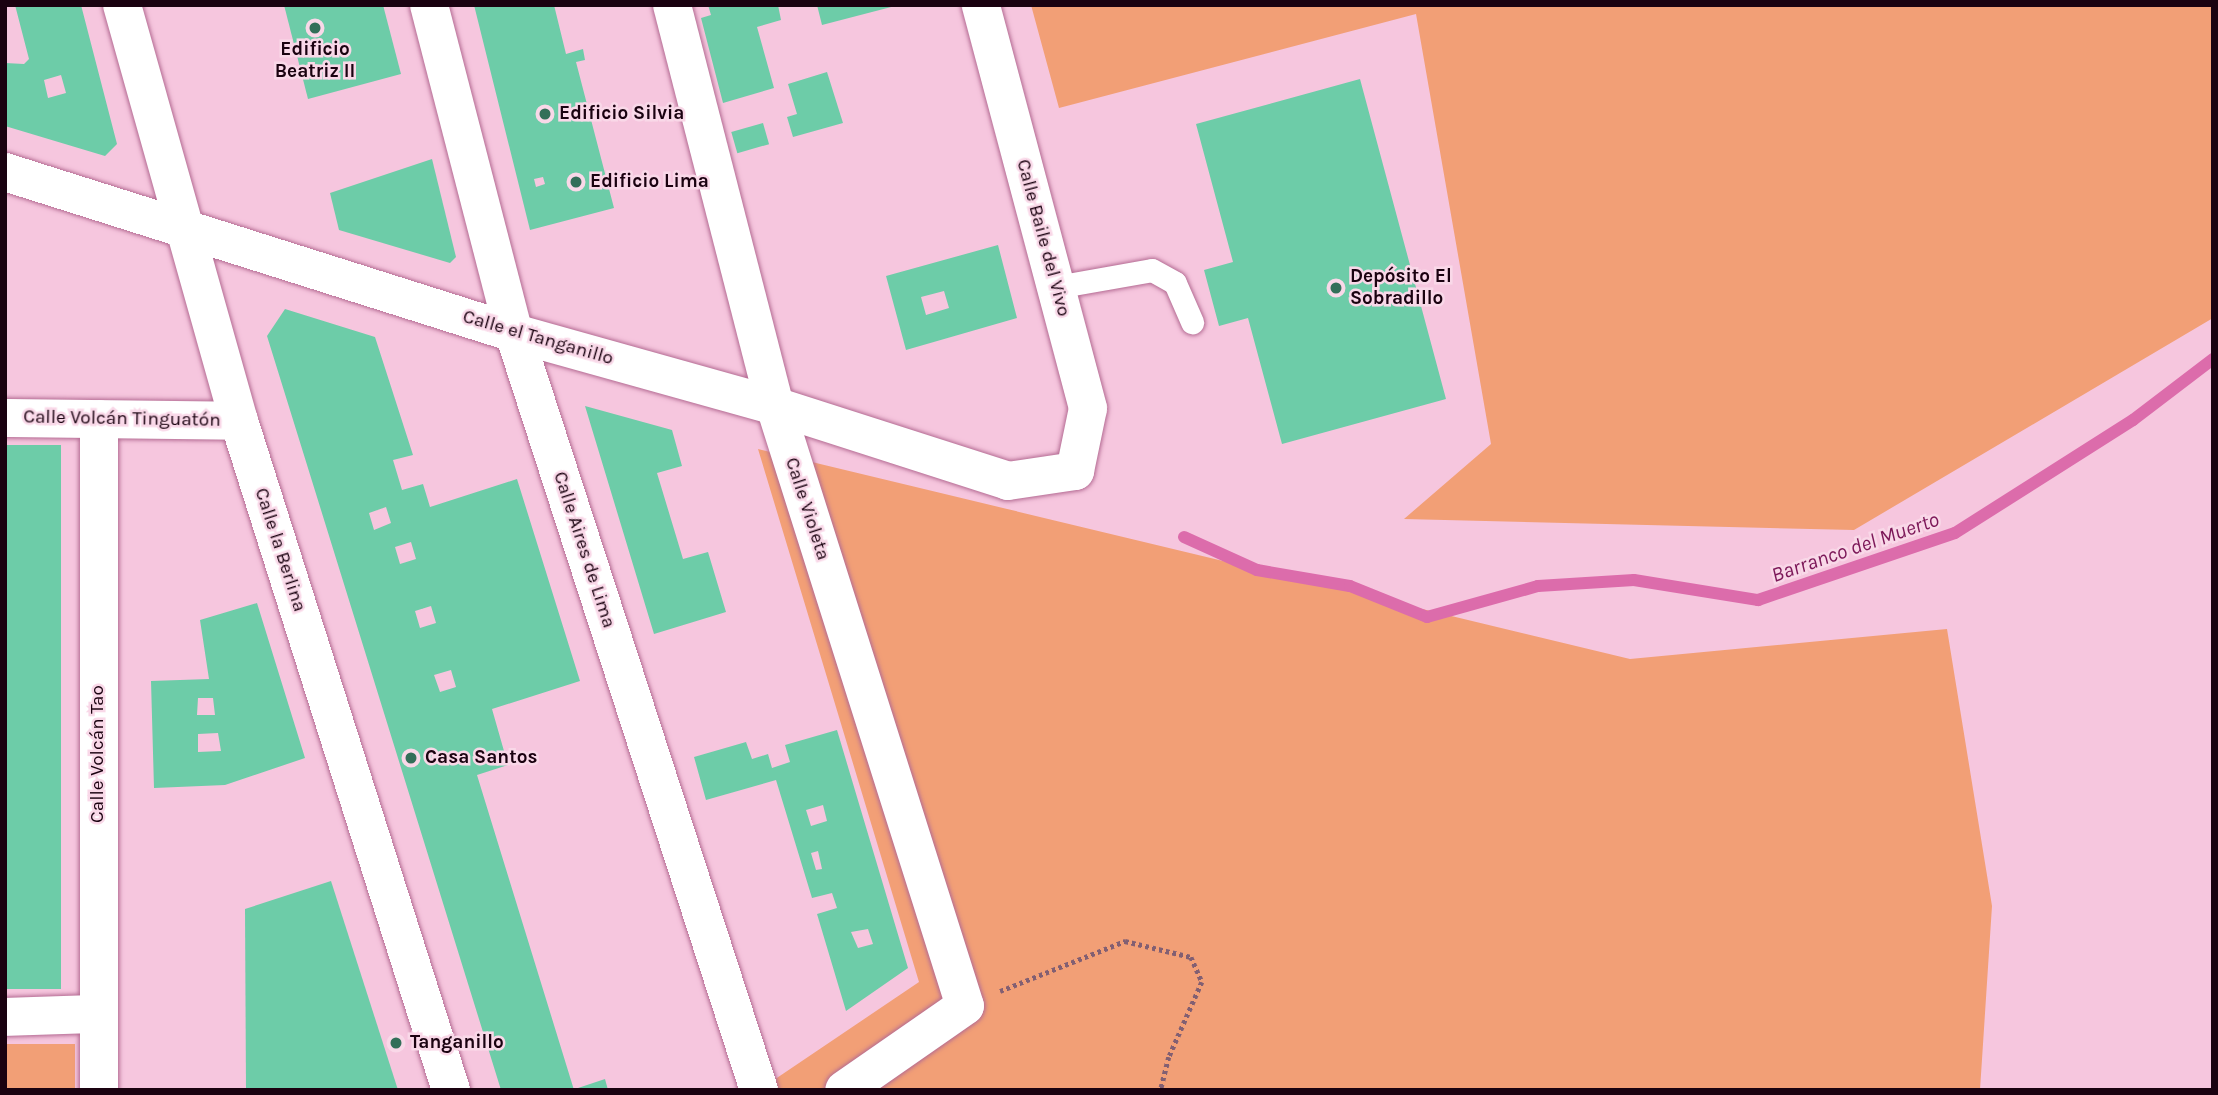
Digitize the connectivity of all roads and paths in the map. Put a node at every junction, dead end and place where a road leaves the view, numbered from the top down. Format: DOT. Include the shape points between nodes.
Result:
graph roads {
  1 [pos="122,5"];
  2 [pos="429,5"];
  3 [pos="673,5"];
  4 [pos="981,5"];
  5 [pos="5,172"];
  6 [pos="181,226"];
  7 [pos="1056,287"];
  8 [pos="1192,322"];
  9 [pos="514,333"];
  10 [pos="775,406"];
  11 [pos="5,418"];
  12 [pos="99,419"];
  13 [pos="239,421"];
  14 [pos="1075,471"];
  15 [pos="965,1006"];
  16 [pos="97,1014"];
  17 [pos="5,1017"];
  18 [pos="99,1090"];
  19 [pos="451,1090"];
  20 [pos="760,1090"];
  21 [pos="844,1090"];
  22 [pos="1161,1090"];
  1 -- 6 [label="street, Calle la Berlina"];
  2 -- 9 [label="street, Calle Aires de Lima"];
  3 -- 10 [label="street, Calle Violeta"];
  4 -- 7 [label="street, Calle Baile del Vivo"];
  5 -- 6 [label="street, Calle el Tanganillo"];
  6 -- 9 [label="street, Calle el Tanganillo"];
  6 -- 13 [label="street, Calle la Berlina"];
  7 -- 8 [label="lane" via="1152,270 1175,283"];
  7 -- 14 [label="street, Calle Baile del Vivo" via="1088,408"];
  9 -- 10 [label="street, Calle el Tanganillo"];
  9 -- 20 [label="street, Calle Aires de Lima"];
  10 -- 14 [label="street, Calle el Tanganillo" via="1007,481"];
  10 -- 15 [label="street, Calle Violeta"];
  11 -- 12 [label="street, Calle Volcán Tinguatón"];
  12 -- 13 [label="street, Calle Volcán Tinguatón"];
  12 -- 16 [label="street, Calle Volcán Tao"];
  13 -- 19 [label="street, Calle la Berlina"];
  15 -- 21 [label="street"];
  15 -- 22 [label="path" via="1125,941 1191,957 1202,982 1169,1056"];
  16 -- 17 [label="street"];
  16 -- 18 [label="street, Calle Volcán Tao"];
}
